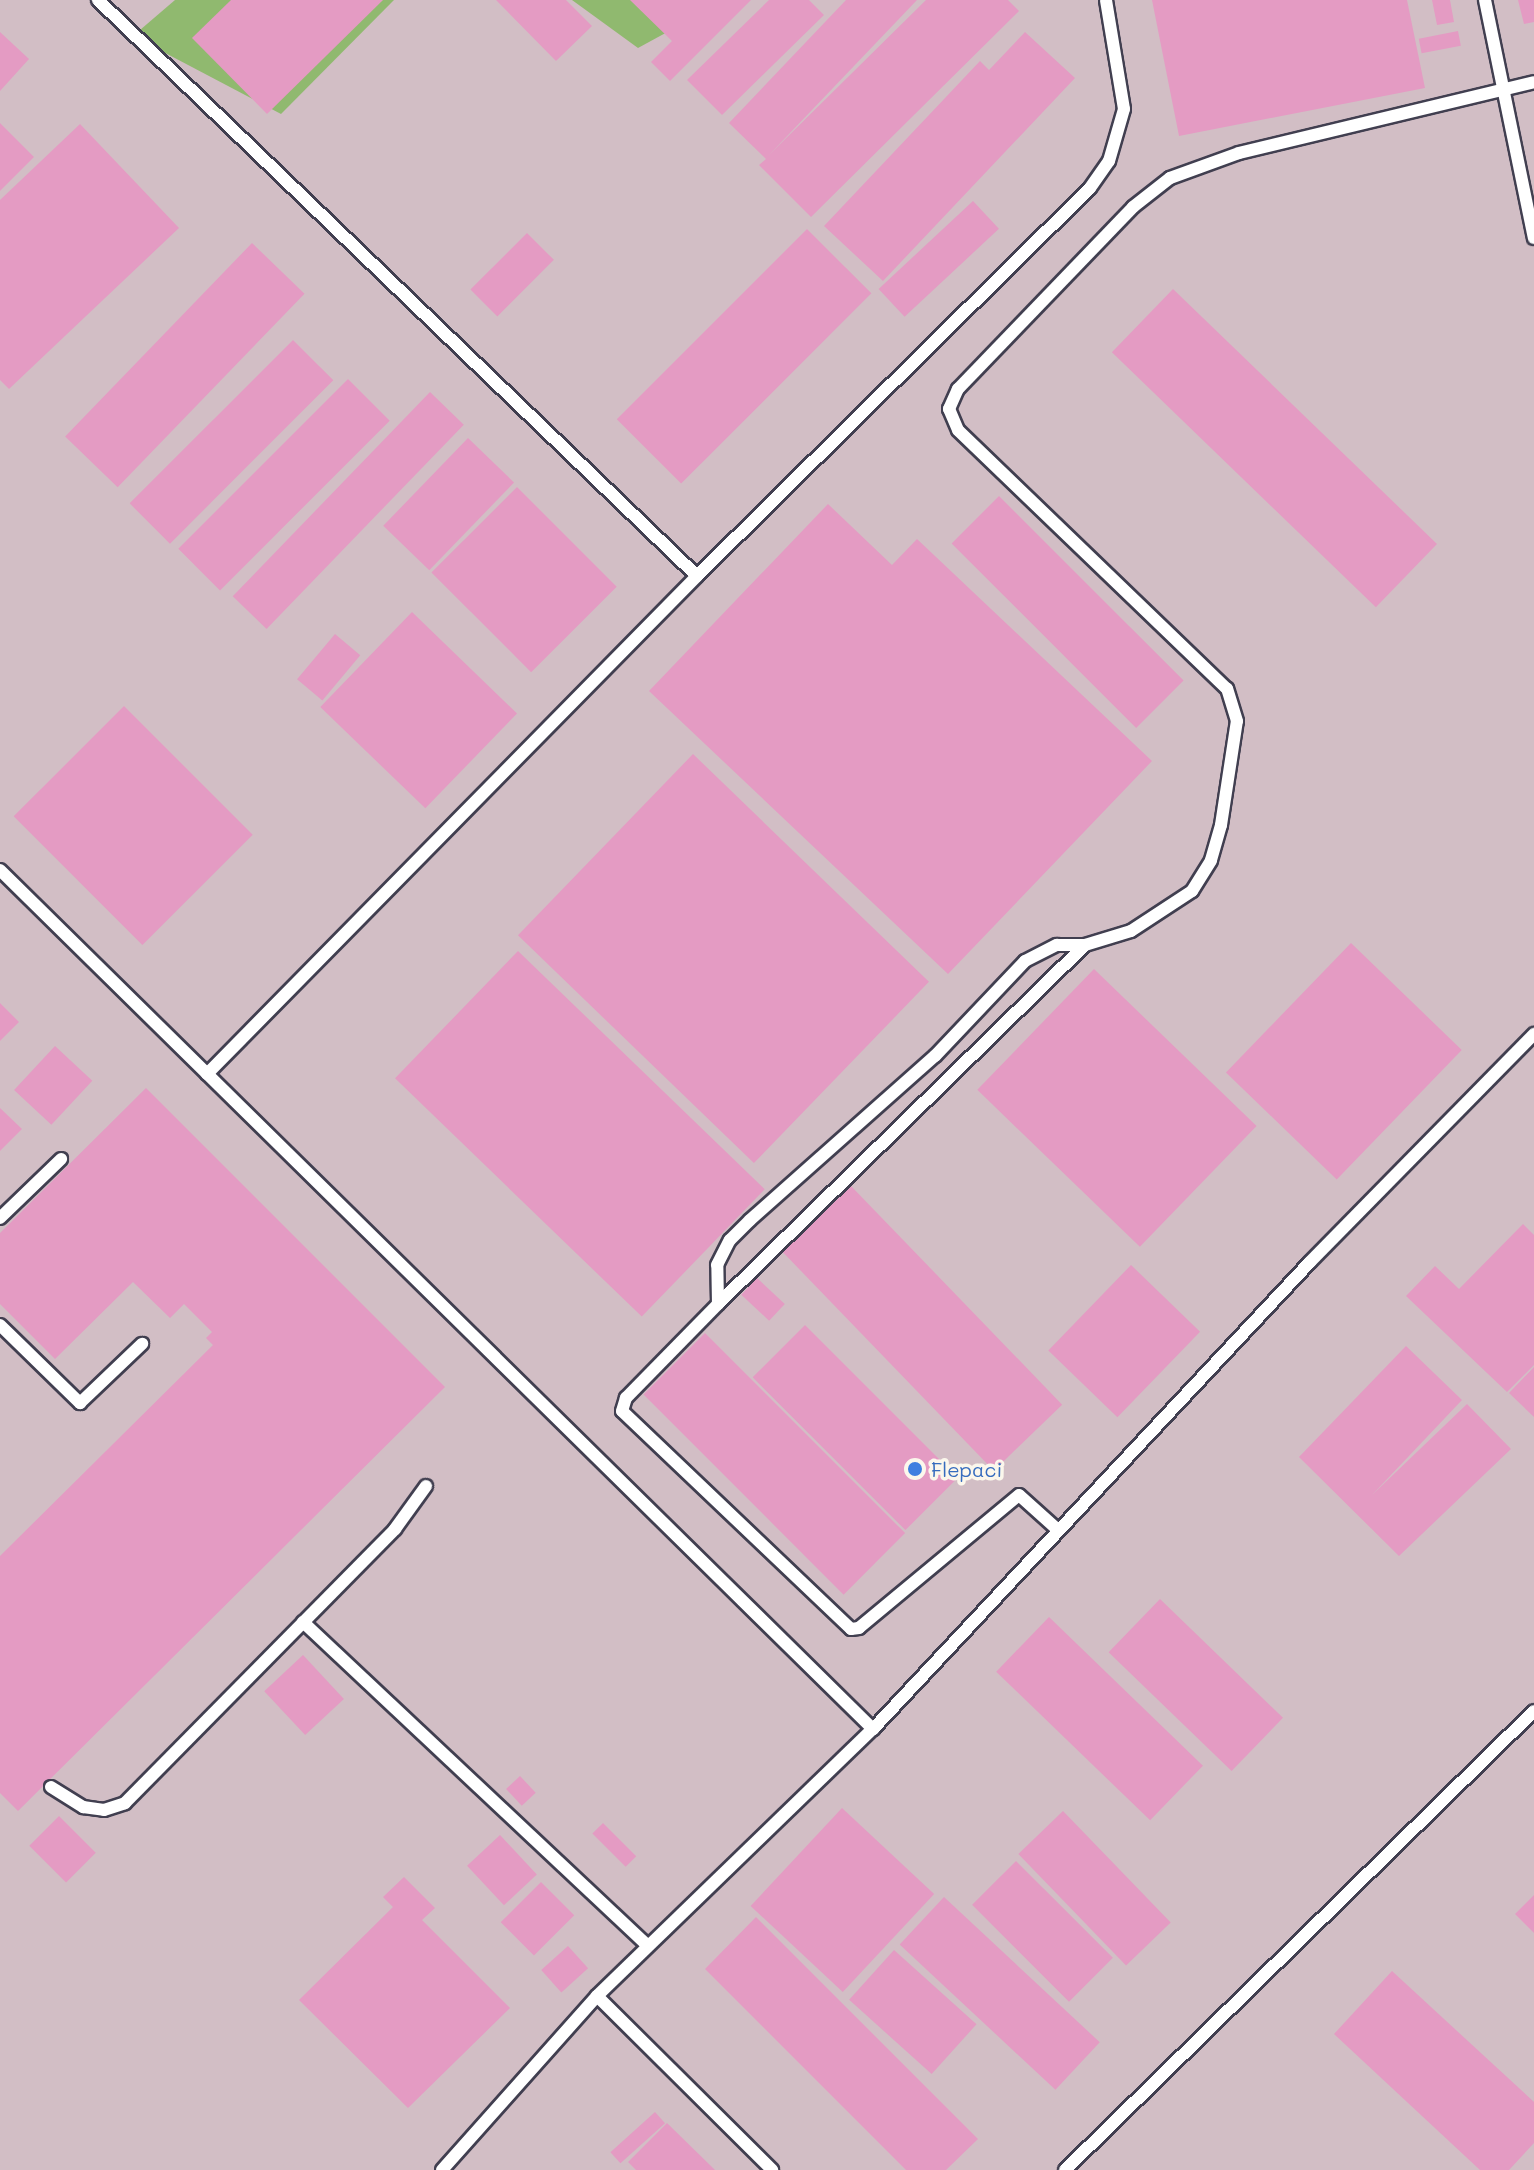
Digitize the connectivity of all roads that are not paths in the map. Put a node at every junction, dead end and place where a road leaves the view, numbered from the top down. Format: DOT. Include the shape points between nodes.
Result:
graph roads {
  1 [pos="98,0"];
  2 [pos="1106,0"];
  3 [pos="1485,0"];
  4 [pos="1534,82"];
  5 [pos="1503,88"];
  6 [pos="1534,238"];
  7 [pos="697,576"];
  8 [pos="0,870"];
  9 [pos="1085,945"];
  10 [pos="1534,1034"];
  11 [pos="207,1074"];
  12 [pos="61,1159"];
  13 [pos="0,1218"];
  14 [pos="718,1304"];
  15 [pos="0,1325"];
  16 [pos="142,1344"];
  17 [pos="426,1486"];
  18 [pos="1058,1530"];
  19 [pos="303,1622"];
  20 [pos="1534,1711"];
  21 [pos="873,1729"];
  22 [pos="51,1787"];
  23 [pos="648,1946"];
  24 [pos="597,1996"];
  25 [pos="442,2170"];
  26 [pos="772,2170"];
  27 [pos="1065,2170"];
  1 -- 7 [label="lane"];
  2 -- 7 [label="lane" via="1124,109 1109,161 1090,188"];
  3 -- 5 [label="lane"];
  4 -- 5 [label="lane"];
  5 -- 6 [label="lane"];
  5 -- 9 [label="lane" via="1239,153 1170,178 1029,313 951,400 951,419 958,430 1212,671 1235,705 1233,768 1221,825 1211,860 1192,891 1131,931"];
  7 -- 11 [label="lane"];
  8 -- 11 [label="lane"];
  9 -- 14 [label="lane"];
  9 -- 14 [label="lane" via="1057,945 1025,961 935,1056 750,1220 730,1240 717,1265"];
  10 -- 18 [label="lane"];
  11 -- 21 [label="lane"];
  12 -- 13 [label="lane"];
  14 -- 18 [label="lane" via="626,1398 622,1411 845,1626 859,1628 1019,1495"];
  15 -- 16 [label="lane" via="80,1403"];
  17 -- 19 [label="lane" via="395,1529"];
  18 -- 21 [label="lane"];
  19 -- 22 [label="lane" via="125,1803 104,1810 83,1807"];
  19 -- 23 [label="lane"];
  20 -- 27 [label="lane"];
  21 -- 23 [label="lane"];
  23 -- 24 [label="lane"];
  24 -- 25 [label="lane"];
  24 -- 26 [label="lane"];
}
